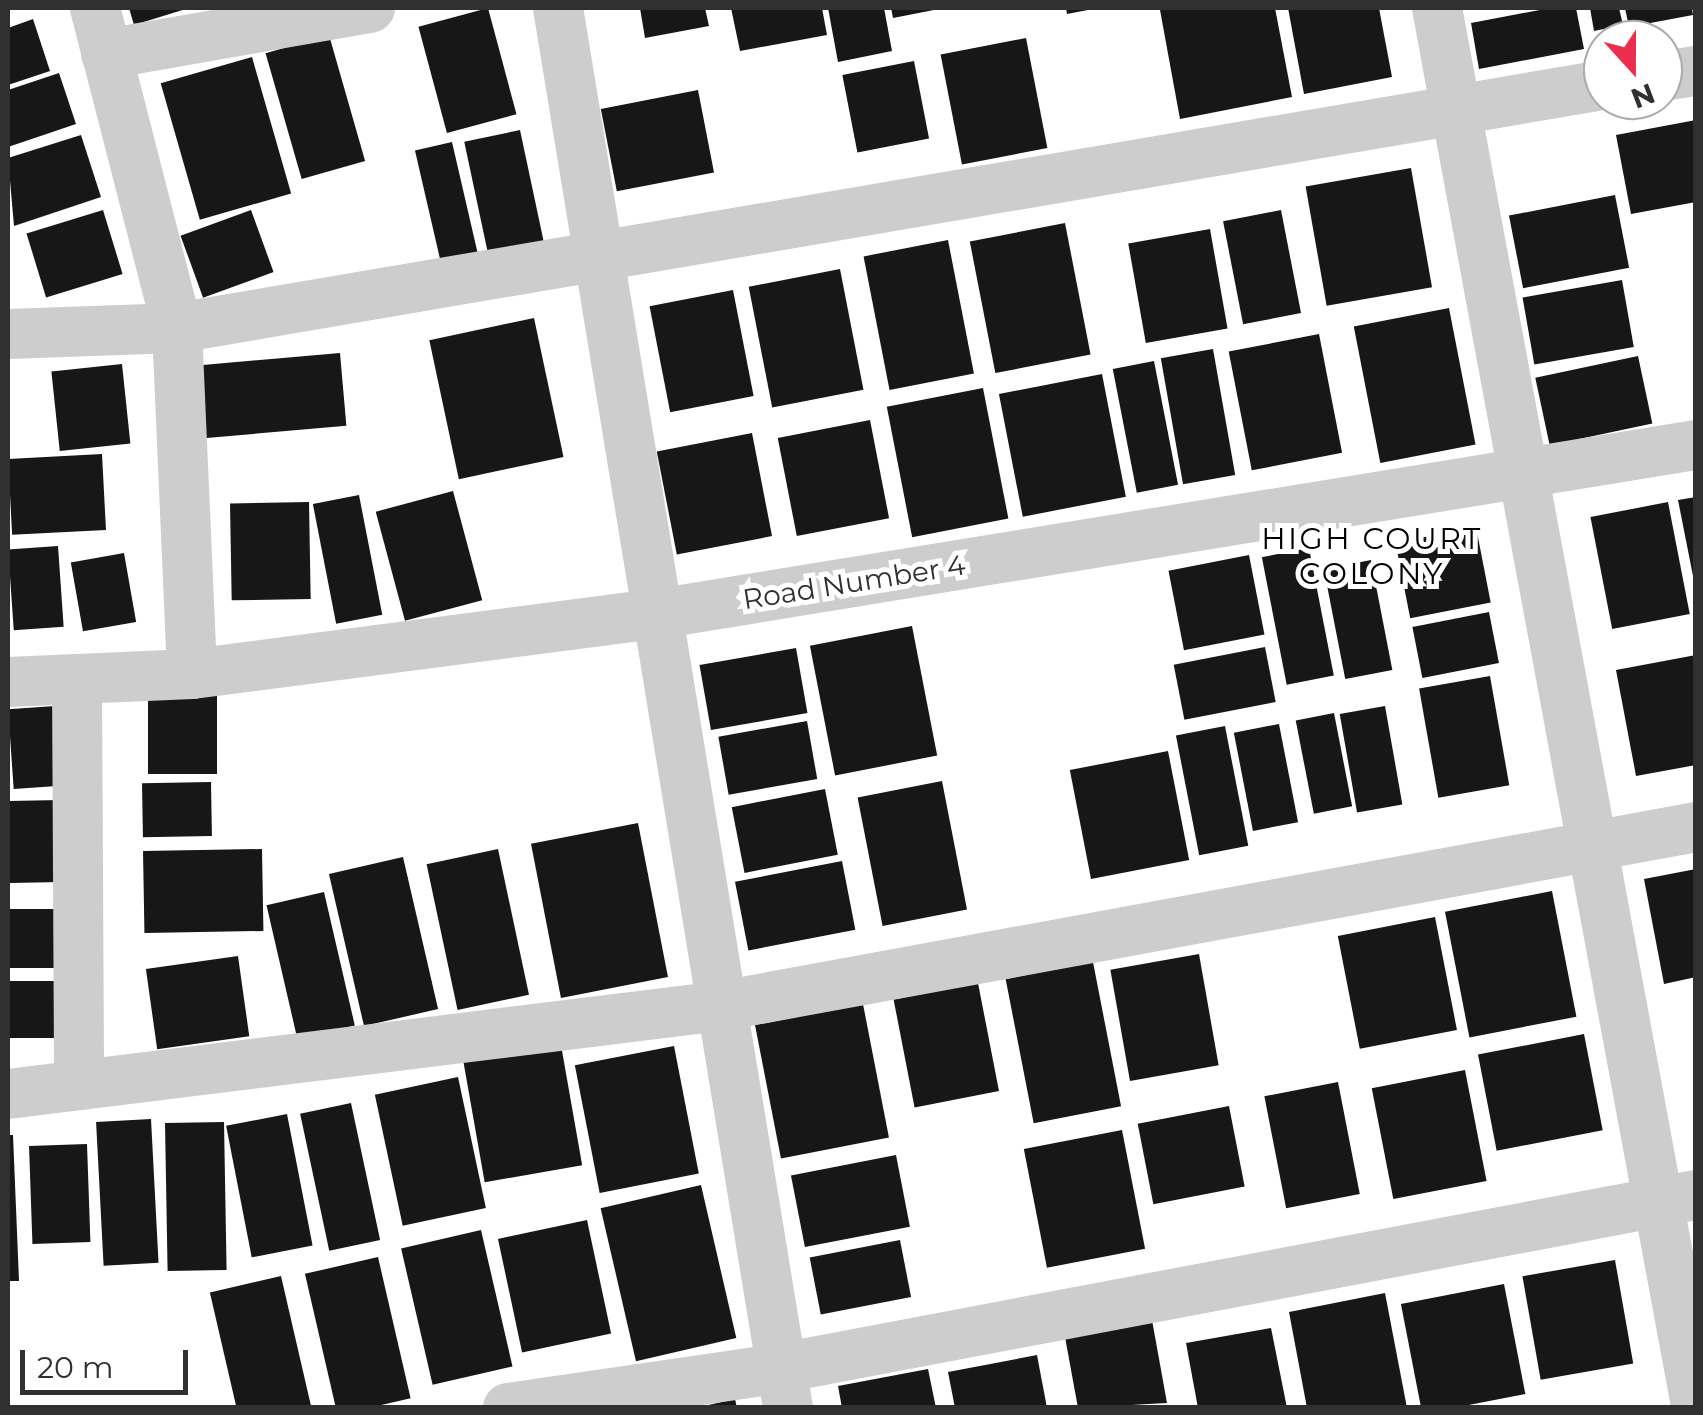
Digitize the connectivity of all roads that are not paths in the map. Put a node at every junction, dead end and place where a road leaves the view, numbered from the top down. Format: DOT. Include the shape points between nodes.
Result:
graph roads {
  1 [pos="370,8"];
  2 [pos="558,8"];
  3 [pos="1437,8"];
  4 [pos="100,31"];
  5 [pos="1583,88"];
  6 [pos="1458,108"];
  7 [pos="598,256"];
  8 [pos="177,328"];
  9 [pos="8,334"];
  10 [pos="1696,445"];
  11 [pos="1523,471"];
  12 [pos="657,614"];
  13 [pos="192,674"];
  14 [pos="77,679"];
  15 [pos="8,682"];
  16 [pos="1696,827"];
  17 [pos="1591,844"];
  18 [pos="722,1006"];
  19 [pos="79,1085"];
  20 [pos="8,1094"];
  21 [pos="1678,1197"];
  22 [pos="784,1388"];
  23 [pos="1696,1406"];
  24 [pos="508,1408"];
  1 -- 4 [label="street"];
  2 -- 7 [label="street"];
  3 -- 6 [label="street"];
  4 -- 8 [label="street"];
  5 -- 6 [label="street"];
  6 -- 7 [label="street"];
  6 -- 11 [label="street"];
  7 -- 8 [label="street"];
  7 -- 12 [label="street"];
  8 -- 9 [label="street"];
  8 -- 13 [label="street"];
  10 -- 11 [label="street, Road Number 4"];
  11 -- 12 [label="street, Road Number 4"];
  11 -- 17 [label="street"];
  12 -- 13 [label="street, Road Number 4"];
  12 -- 18 [label="street"];
  13 -- 14 [label="street, Road Number 4"];
  14 -- 15 [label="street, Road Number 4"];
  14 -- 19 [label="street"];
  16 -- 17 [label="street"];
  17 -- 18 [label="street"];
  17 -- 21 [label="street"];
  18 -- 19 [label="street"];
  18 -- 22 [label="street"];
  19 -- 20 [label="street"];
  21 -- 22 [label="street"];
  21 -- 23 [label="street"];
  22 -- 24 [label="street"];
}
